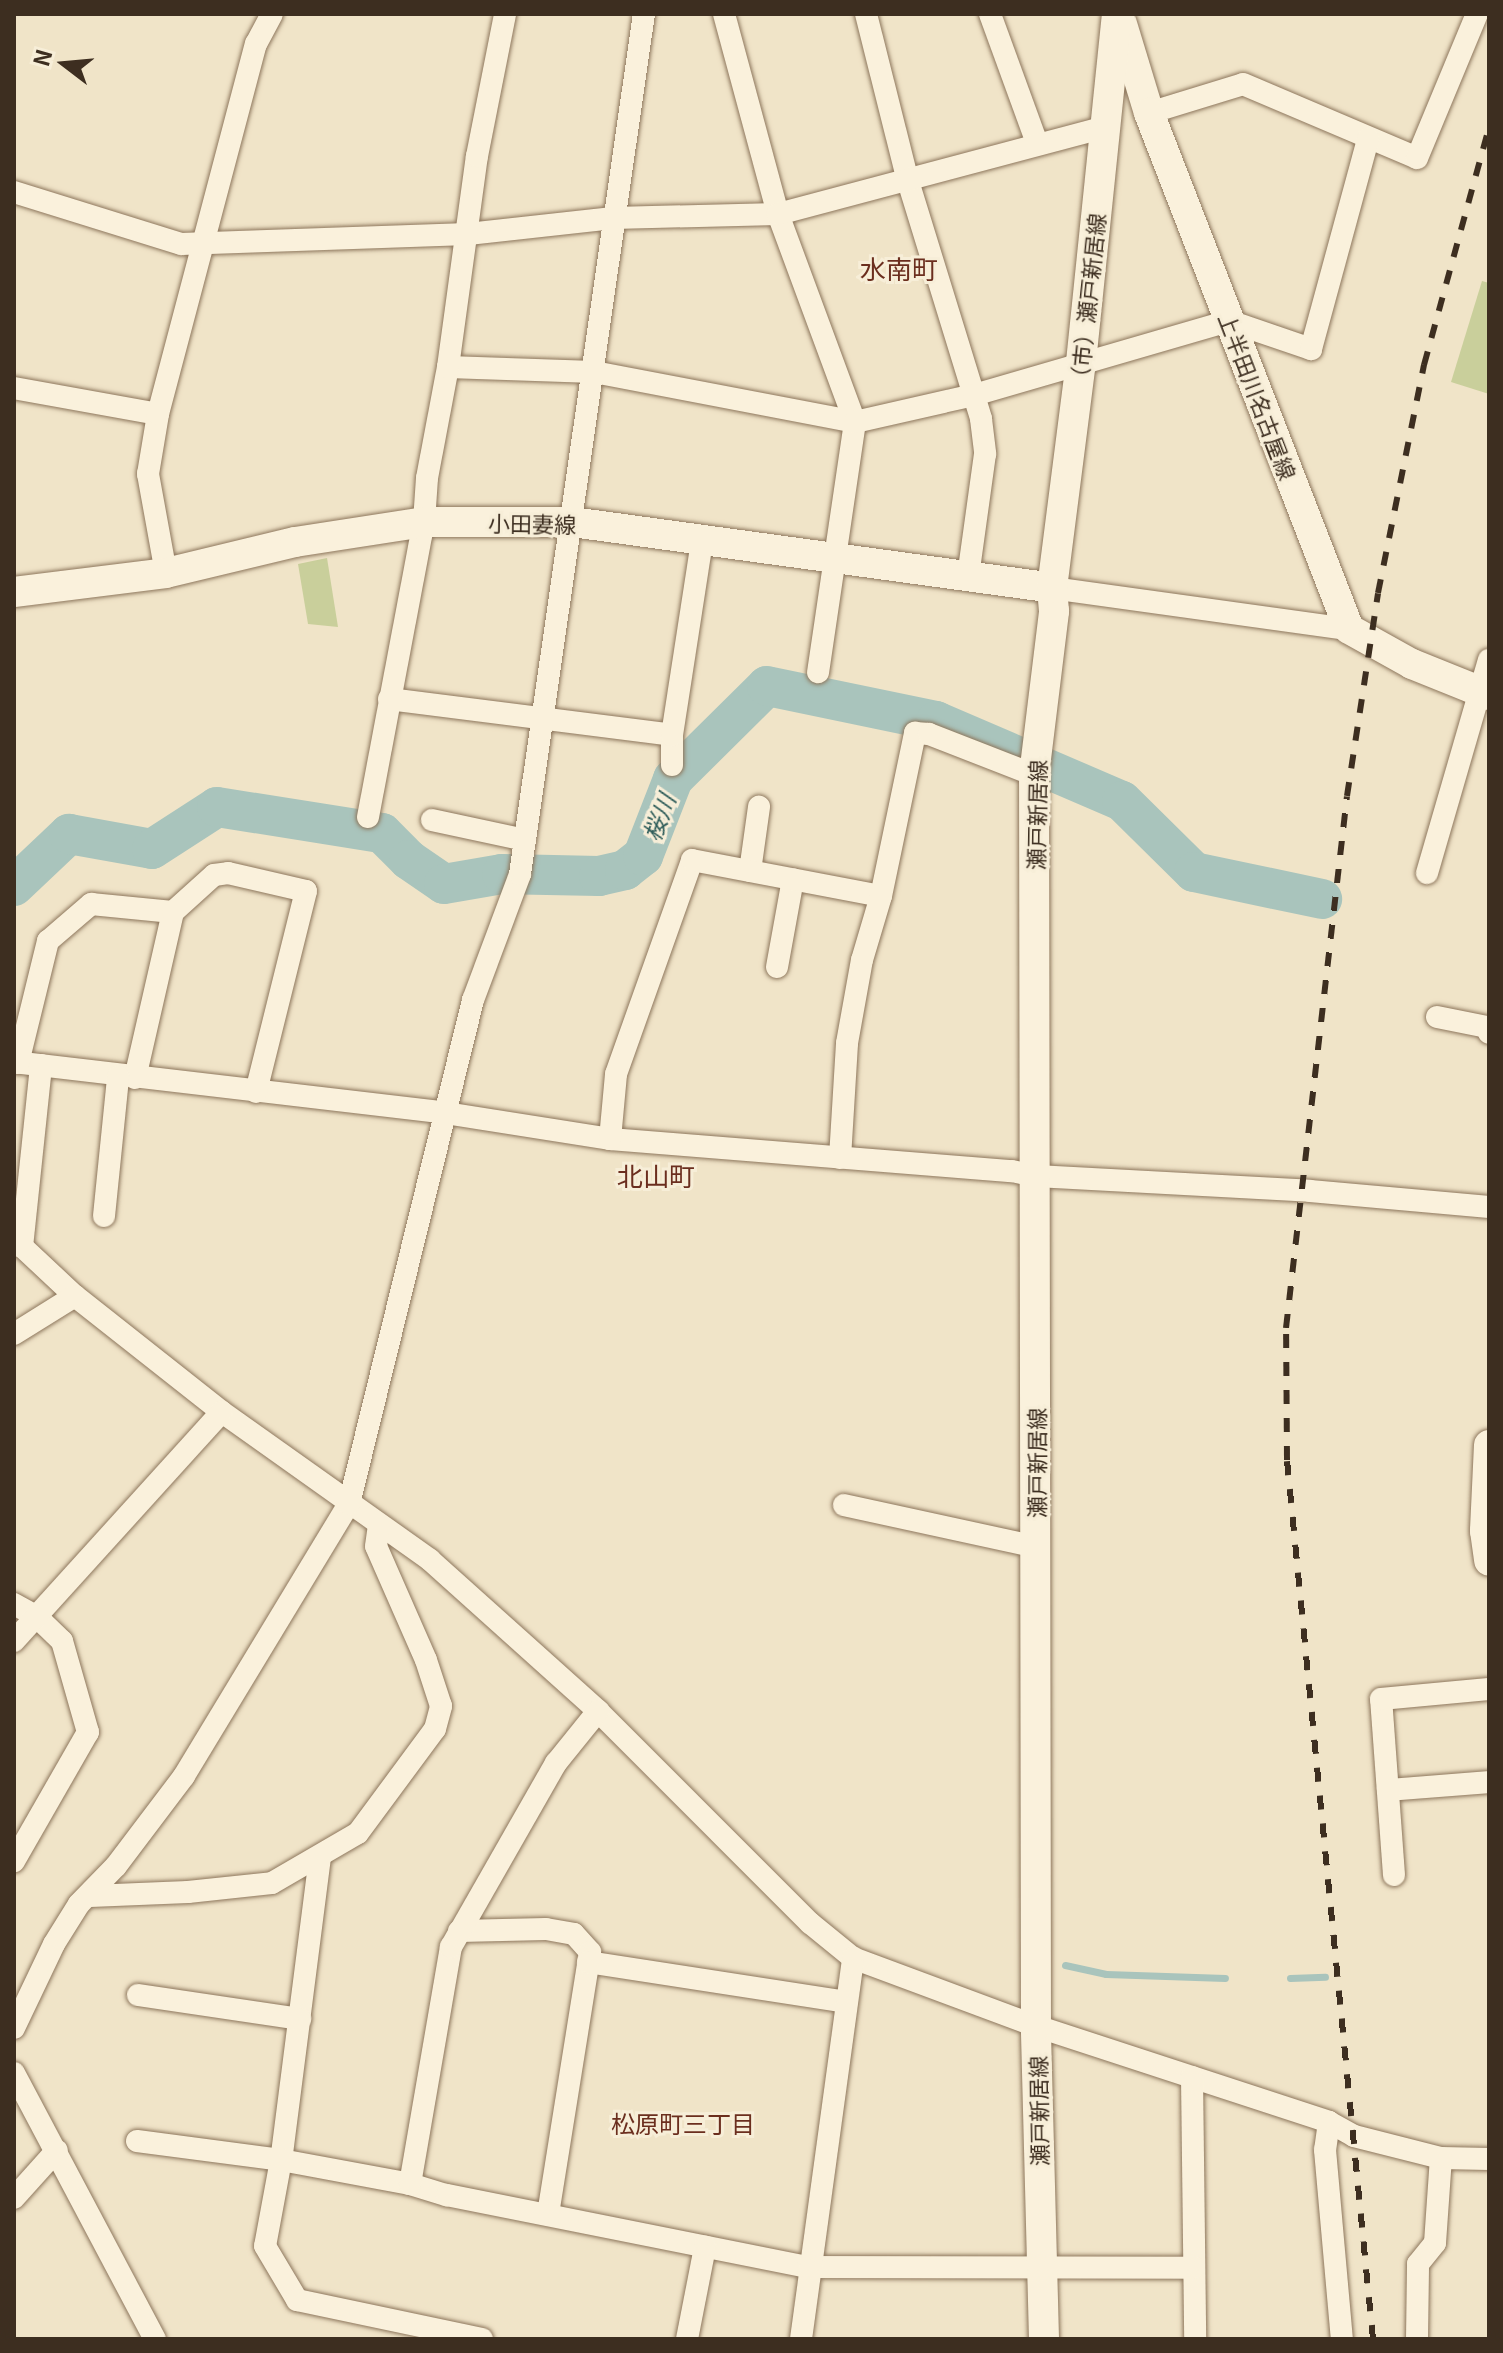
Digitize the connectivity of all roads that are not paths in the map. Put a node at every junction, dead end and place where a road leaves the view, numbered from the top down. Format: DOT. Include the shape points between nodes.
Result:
graph roads {
  1 [pos="272,14"];
  2 [pos="505,14"];
  3 [pos="644,14"];
  4 [pos="724,14"];
  5 [pos="866,14"];
  6 [pos="990,14"];
  7 [pos="1118,14"];
  8 [pos="1477,14"];
  9 [pos="1149,113"];
  10 [pos="1105,127"];
  11 [pos="1368,139"];
  12 [pos="1037,143"];
  13 [pos="908,181"];
  14 [pos="14,192"];
  15 [pos="778,214"];
  16 [pos="613,218"];
  17 [pos="468,234"];
  18 [pos="203,243"];
  19 [pos="1229,321"];
  20 [pos="1081,362"];
  21 [pos="448,367"];
  22 [pos="594,372"];
  23 [pos="14,388"];
  24 [pos="974,395"];
  25 [pos="158,414"];
  26 [pos="855,422"];
  27 [pos="424,522"];
  28 [pos="572,522"];
  29 [pos="702,542"];
  30 [pos="835,557"];
  31 [pos="166,573"];
  32 [pos="968,576"];
  33 [pos="1052,588"];
  34 [pos="14,592"];
  35 [pos="1349,629"];
  36 [pos="1489,660"];
  37 [pos="818,672"];
  38 [pos="1484,694"];
  39 [pos="389,699"];
  40 [pos="543,718"];
  41 [pos="672,735"];
  42 [pos="672,765"];
  43 [pos="1034,775"];
  44 [pos="759,807"];
  45 [pos="368,817"];
  46 [pos="432,820"];
  47 [pos="525,840"];
  48 [pos="750,871"];
  49 [pos="1427,873"];
  50 [pos="793,879"];
  51 [pos="881,896"];
  52 [pos="173,912"];
  53 [pos="777,967"];
  54 [pos="1437,1017"];
  55 [pos="1489,1033"];
  56 [pos="16,1063"];
  57 [pos="41,1065"];
  58 [pos="126,1078"];
  59 [pos="256,1092"];
  60 [pos="446,1113"];
  61 [pos="610,1139"];
  62 [pos="840,1158"];
  63 [pos="1036,1176"];
  64 [pos="1489,1207"];
  65 [pos="104,1216"];
  66 [pos="18,1243"];
  67 [pos="75,1296"];
  68 [pos="14,1334"];
  69 [pos="222,1412"];
  70 [pos="1489,1445"];
  71 [pos="349,1504"];
  72 [pos="844,1505"];
  73 [pos="379,1525"];
  74 [pos="1036,1547"];
  75 [pos="1489,1561"];
  76 [pos="14,1604"];
  77 [pos="36,1616"];
  78 [pos="14,1641"];
  79 [pos="1489,1689"];
  80 [pos="598,1711"];
  81 [pos="1489,1782"];
  82 [pos="1388,1790"];
  83 [pos="320,1857"];
  84 [pos="14,1861"];
  85 [pos="1394,1875"];
  86 [pos="90,1896"];
  87 [pos="459,1931"];
  88 [pos="853,1958"];
  89 [pos="588,1962"];
  90 [pos="138,1995"];
  91 [pos="845,2002"];
  92 [pos="300,2019"];
  93 [pos="1036,2026"];
  94 [pos="14,2028"];
  95 [pos="14,2073"];
  96 [pos="1192,2077"];
  97 [pos="1329,2122"];
  98 [pos="137,2141"];
  99 [pos="57,2150"];
  100 [pos="1441,2158"];
  101 [pos="1489,2159"];
  102 [pos="281,2160"];
  103 [pos="410,2184"];
  104 [pos="14,2198"];
  105 [pos="548,2213"];
  106 [pos="705,2247"];
  107 [pos="1042,2266"];
  108 [pos="808,2267"];
  109 [pos="1194,2268"];
  110 [pos="155,2339"];
  111 [pos="482,2339"];
  112 [pos="687,2339"];
  113 [pos="801,2339"];
  114 [pos="1044,2339"];
  115 [pos="1195,2339"];
  116 [pos="1342,2339"];
  117 [pos="1417,2339"];
  1 -- 18 [label="street" via="256,44"];
  2 -- 17 [label="street" via="477,156"];
  3 -- 16 [label="street"];
  4 -- 15 [label="street"];
  5 -- 13 [label="street"];
  6 -- 12 [label="street"];
  7 -- 9 [label="street, 上半田川名古屋線"];
  7 -- 10 [label="street, （市）瀬戸新居線"];
  8 -- 11 [label="street" via="1417,158"];
  9 -- 11 [label="street" via="1243,84"];
  9 -- 19 [label="street, 上半田川名古屋線"];
  10 -- 12 [label="street"];
  10 -- 20 [label="street, （市）瀬戸新居線"];
  11 -- 19 [label="street" via="1311,349"];
  12 -- 13 [label="street"];
  13 -- 15 [label="street"];
  13 -- 24 [label="street"];
  14 -- 18 [label="street" via="181,244"];
  15 -- 16 [label="street"];
  15 -- 26 [label="street"];
  16 -- 17 [label="street"];
  16 -- 22 [label="street"];
  17 -- 18 [label="street"];
  17 -- 21 [label="street"];
  18 -- 25 [label="street"];
  19 -- 20 [label="street"];
  19 -- 35 [label="street, 上半田川名古屋線"];
  20 -- 24 [label="street"];
  20 -- 33 [label="street, （市）瀬戸新居線"];
  21 -- 22 [label="street"];
  21 -- 27 [label="street"];
  22 -- 26 [label="street"];
  22 -- 28 [label="street"];
  23 -- 25 [label="street"];
  24 -- 26 [label="street"];
  24 -- 32 [label="street" via="985,454"];
  25 -- 31 [label="street" via="148,474"];
  26 -- 30 [label="street"];
  27 -- 28 [label="street, 小田妻線"];
  27 -- 31 [label="street, 小田妻線" via="295,542"];
  27 -- 39 [label="street"];
  28 -- 29 [label="street, 小田妻線"];
  28 -- 40 [label="street"];
  29 -- 30 [label="street, 小田妻線"];
  29 -- 41 [label="street"];
  30 -- 32 [label="street, 小田妻線"];
  30 -- 37 [label="street"];
  31 -- 34 [label="street, 小田妻線"];
  32 -- 33 [label="street, 小田妻線"];
  33 -- 35 [label="street"];
  33 -- 43 [label="street, 瀬戸新居線" via="1054,611"];
  35 -- 38 [label="street" via="1412,664"];
  36 -- 38 [label="street"];
  38 -- 49 [label="street"];
  39 -- 40 [label="street"];
  39 -- 45 [label="street"];
  40 -- 41 [label="street"];
  40 -- 47 [label="street"];
  41 -- 42 [label="street"];
  43 -- 51 [label="street" via="915,733"];
  43 -- 63 [label="street, 瀬戸新居線"];
  44 -- 48 [label="street"];
  46 -- 47 [label="street"];
  47 -- 60 [label="street" via="520,874 473,1000"];
  48 -- 50 [label="street"];
  48 -- 61 [label="street" via="692,860 616,1074"];
  50 -- 51 [label="street"];
  50 -- 53 [label="street"];
  51 -- 62 [label="street" via="862,960 847,1043"];
  52 -- 56 [label="street" via="91,904 48,941"];
  52 -- 58 [label="street"];
  52 -- 59 [label="street" via="214,875 228,873 306,891"];
  54 -- 55 [label="street" via="1487,1027"];
  56 -- 57 [label="street"];
  57 -- 58 [label="street"];
  57 -- 66 [label="street"];
  58 -- 59 [label="street"];
  58 -- 65 [label="street"];
  59 -- 60 [label="street"];
  60 -- 61 [label="street"];
  60 -- 71 [label="street"];
  61 -- 62 [label="street"];
  62 -- 63 [label="street"];
  63 -- 64 [label="street"];
  63 -- 74 [label="street, 瀬戸新居線"];
  66 -- 67 [label="street"];
  67 -- 68 [label="street"];
  67 -- 69 [label="street"];
  69 -- 71 [label="street"];
  69 -- 77 [label="street"];
  70 -- 75 [label="street"];
  71 -- 73 [label="street"];
  71 -- 86 [label="street" via="184,1776"];
  72 -- 74 [label="street"];
  73 -- 80 [label="street" via="430,1560"];
  73 -- 83 [label="street" via="376,1546 441,1706 435,1729 358,1833"];
  74 -- 93 [label="street, 瀬戸新居線"];
  76 -- 77 [label="street"];
  77 -- 78 [label="street"];
  77 -- 84 [label="street" via="62,1641 88,1732"];
  79 -- 82 [label="street" via="1381,1699"];
  80 -- 87 [label="street" via="556,1763"];
  80 -- 88 [label="street" via="810,1923"];
  81 -- 82 [label="street"];
  82 -- 85 [label="street"];
  83 -- 86 [label="street" via="272,1883"];
  83 -- 92 [label="street"];
  86 -- 94 [label="street" via="54,1944"];
  87 -- 89 [label="street" via="546,1929 574,1934 590,1952"];
  87 -- 103 [label="street" via="451,1947"];
  88 -- 91 [label="street"];
  88 -- 93 [label="street"];
  89 -- 91 [label="street"];
  89 -- 105 [label="street"];
  90 -- 92 [label="street"];
  91 -- 108 [label="street"];
  92 -- 102 [label="street"];
  93 -- 96 [label="street"];
  93 -- 107 [label="street, 瀬戸新居線"];
  95 -- 99 [label="street"];
  96 -- 97 [label="street"];
  96 -- 109 [label="street"];
  97 -- 100 [label="street" via="1354,2136"];
  97 -- 116 [label="street" via="1325,2150"];
  98 -- 102 [label="street"];
  99 -- 104 [label="street"];
  99 -- 110 [label="street"];
  100 -- 101 [label="street"];
  100 -- 117 [label="street" via="1435,2243 1418,2264"];
  102 -- 103 [label="street"];
  102 -- 111 [label="street" via="265,2246 297,2300"];
  103 -- 105 [label="street"];
  105 -- 106 [label="street"];
  106 -- 108 [label="street"];
  106 -- 112 [label="street"];
  107 -- 108 [label="street"];
  107 -- 109 [label="street"];
  107 -- 114 [label="street, 瀬戸新居線"];
  108 -- 113 [label="street"];
  109 -- 115 [label="street"];
}
